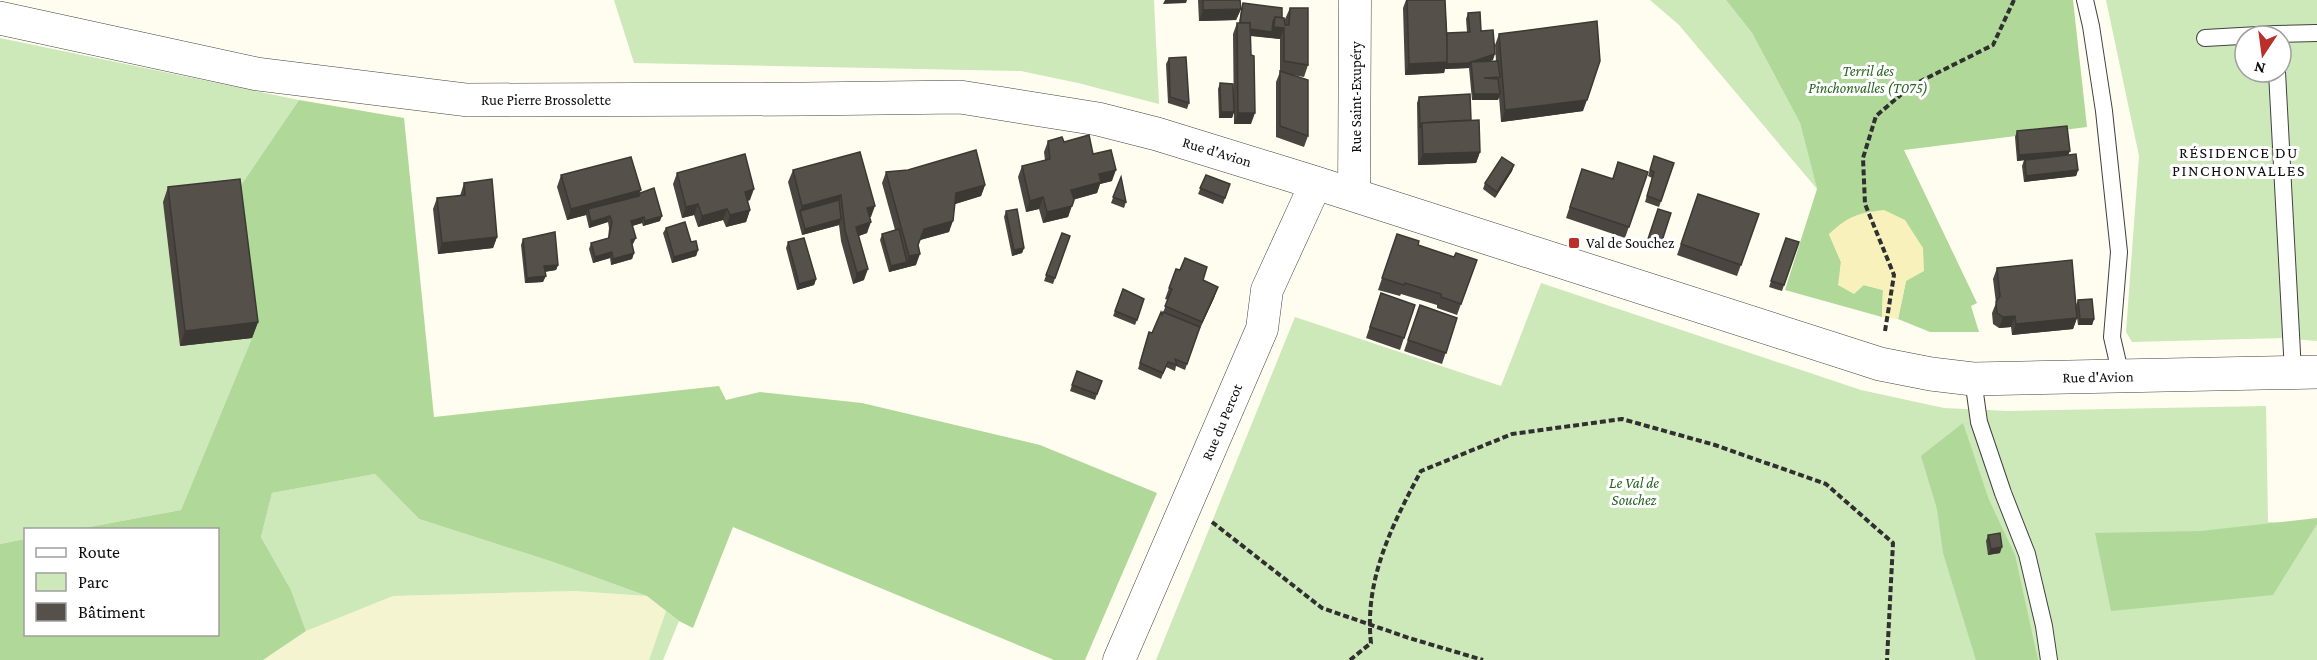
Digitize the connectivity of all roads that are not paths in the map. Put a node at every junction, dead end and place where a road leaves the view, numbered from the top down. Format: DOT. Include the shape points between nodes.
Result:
graph roads {
  1 [pos="1356,0"];
  2 [pos="2085,0"];
  3 [pos="0,18"];
  4 [pos="2317,33"];
  5 [pos="2293,34"];
  6 [pos="2233,37"];
  7 [pos="2205,38"];
  8 [pos="2278,84"];
  9 [pos="1098,119"];
  10 [pos="1335,189"];
  11 [pos="2305,372"];
  12 [pos="2121,376"];
  13 [pos="1973,379"];
  14 [pos="1119,660"];
  15 [pos="2049,660"];
  1 -- 10 [label="street, Rue Saint-Exupéry"];
  2 -- 12 [label="lane" via="2104,111 2120,252 2112,337"];
  3 -- 9 [label="street, Rue Pierre Brossolette" via="257,74 467,100 960,97"];
  4 -- 5 [label="lane"];
  6 -- 7 [label="lane"];
  8 -- 11 [label="lane"];
  9 -- 10 [label="street, Rue d'Avion"];
  10 -- 13 [label="street, Rue d'Avion" via="1880,364"];
  10 -- 14 [label="street, Rue du Percot" via="1267,290 1262,329"];
  11 -- 12 [label="street, Rue d'Avion"];
  12 -- 13 [label="street, Rue d'Avion"];
  13 -- 15 [label="lane" via="1979,422 2027,554"];
}
